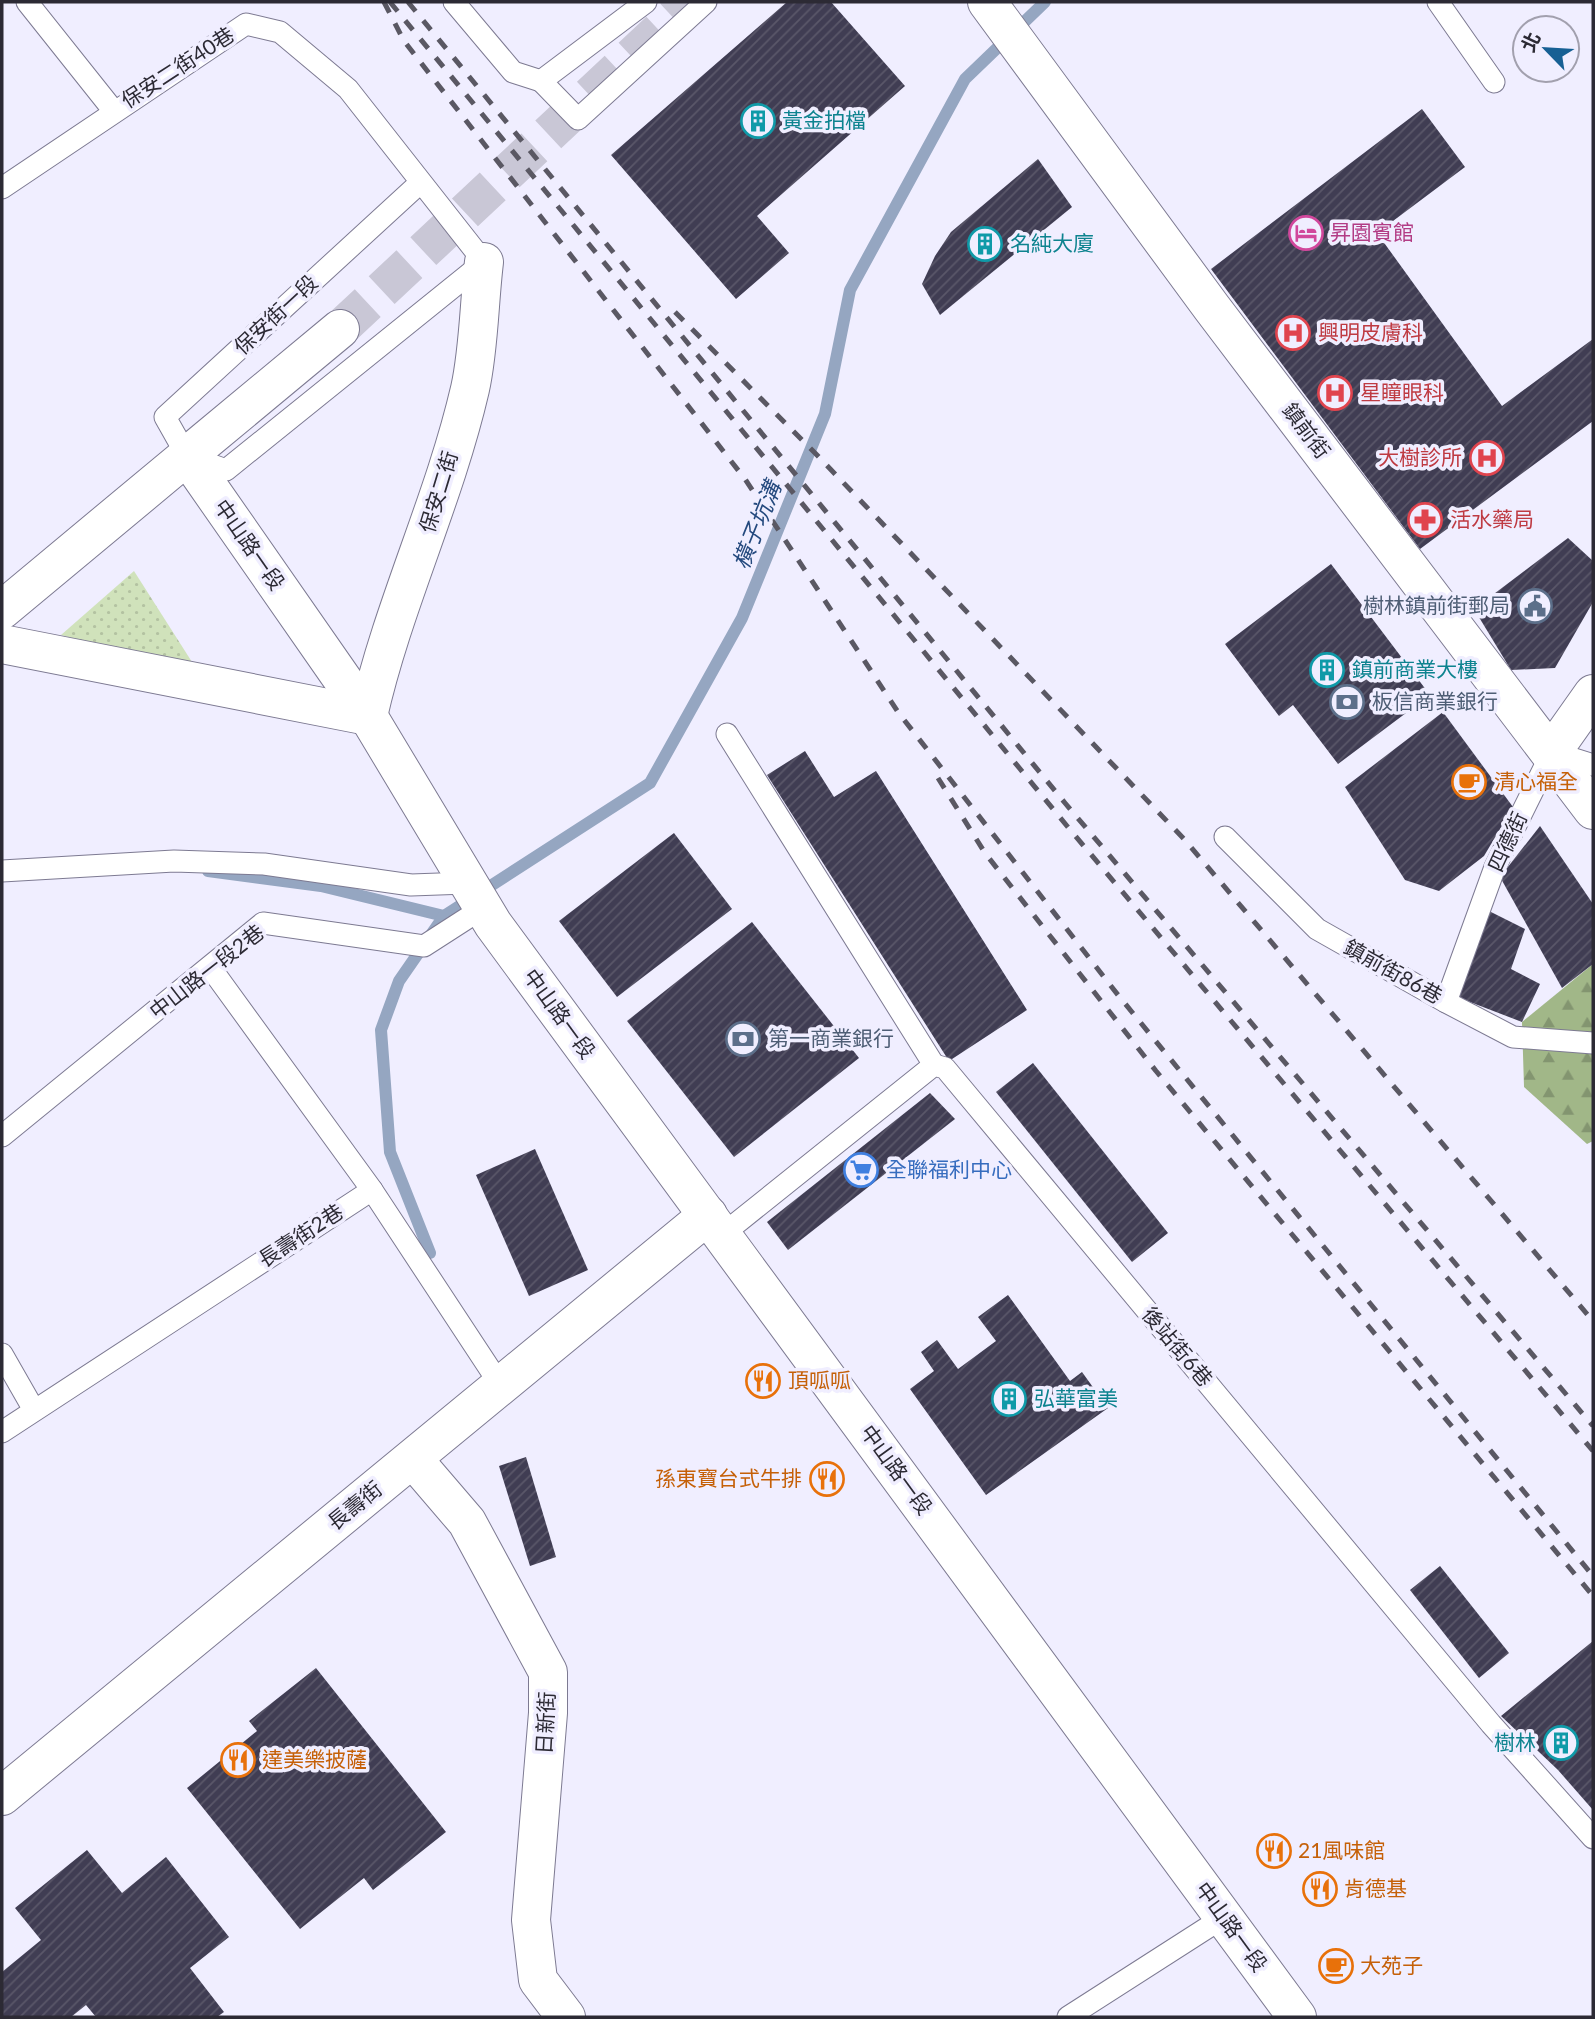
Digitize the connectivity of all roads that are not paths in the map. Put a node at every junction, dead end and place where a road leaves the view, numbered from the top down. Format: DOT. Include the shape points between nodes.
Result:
graph roads {
  1 [pos="27,2"];
  2 [pos="453,2"];
  3 [pos="646,2"];
  4 [pos="706,2"];
  5 [pos="1438,2"];
  6 [pos="1004,24"];
  7 [pos="541,81"];
  8 [pos="1494,82"];
  9 [pos="113,110"];
  10 [pos="421,182"];
  11 [pos="2,188"];
  12 [pos="484,262"];
  13 [pos="340,329"];
  14 [pos="187,456"];
  15 [pos="2,610"];
  16 [pos="2,644"];
  17 [pos="1593,694"];
  18 [pos="368,716"];
  19 [pos="727,734"];
  20 [pos="1552,752"];
  21 [pos="1593,765"];
  22 [pos="1593,810"];
  23 [pos="1225,837"];
  24 [pos="2,871"];
  25 [pos="481,905"];
  26 [pos="210,967"];
  27 [pos="1446,1002"];
  28 [pos="1593,1043"];
  29 [pos="934,1066"];
  30 [pos="2,1136"];
  31 [pos="372,1190"];
  32 [pos="716,1224"];
  33 [pos="2,1354"];
  34 [pos="501,1386"];
  35 [pos="34,1410"];
  36 [pos="2,1432"];
  37 [pos="413,1458"];
  38 [pos="2,1796"];
  39 [pos="1593,1838"];
  40 [pos="1224,1917"];
  41 [pos="566,2017"];
  42 [pos="1069,2017"];
  43 [pos="1297,2017"];
  1 -- 9 [label="lane"];
  2 -- 7 [label="lane" via="513,72"];
  3 -- 7 [label="lane"];
  4 -- 7 [label="lane" via="578,119"];
  5 -- 8 [label="lane"];
  6 -- 20 [label="street, 鎮前街" via="1212,308"];
  9 -- 10 [label="lane, 保安二街40巷" via="246,24 280,32 348,89"];
  9 -- 11 [label="lane, 保安二街40巷"];
  10 -- 12 [label="lane, 保安二街40巷"];
  10 -- 14 [label="lane, 保安街一段" via="165,417"];
  12 -- 14 [label="lane" via="226,470"];
  12 -- 18 [label="street, 保安二街" via="470,388 432,516 381,659"];
  13 -- 14 [label="street"];
  14 -- 15 [label="street"];
  14 -- 18 [label="street, 中山路一段"];
  16 -- 18 [label="street"];
  17 -- 20 [label="street, 四德街"];
  18 -- 25 [label="street, 中山路一段"];
  19 -- 29 [label="lane"];
  20 -- 21 [label="lane"];
  20 -- 22 [label="street, 鎮前街"];
  20 -- 27 [label="lane, 四德街" via="1495,867"];
  23 -- 27 [label="lane, 鎮前街86巷" via="1317,929"];
  24 -- 25 [label="lane" via="174,861 264,864 411,885"];
  25 -- 26 [label="lane, 中山路一段2巷" via="424,946 263,923"];
  25 -- 32 [label="street, 中山路一段"];
  26 -- 30 [label="lane, 中山路一段2巷"];
  26 -- 31 [label="lane"];
  27 -- 28 [label="lane, 鎮前街86巷" via="1513,1037"];
  29 -- 32 [label="lane"];
  29 -- 39 [label="lane, 後站街6巷" via="945,1068 1491,1724"];
  31 -- 34 [label="lane"];
  31 -- 35 [label="lane, 長壽街2巷"];
  32 -- 34 [label="street, 長壽街"];
  32 -- 40 [label="street, 中山路一段"];
  33 -- 35 [label="lane"];
  34 -- 37 [label="street, 長壽街"];
  35 -- 36 [label="lane, 長壽街2巷"];
  37 -- 38 [label="street, 長壽街"];
  37 -- 41 [label="street, 日新街" via="467,1522 548,1672 531,1920 538,1980"];
  40 -- 42 [label="lane"];
  40 -- 43 [label="street, 中山路一段"];
}
